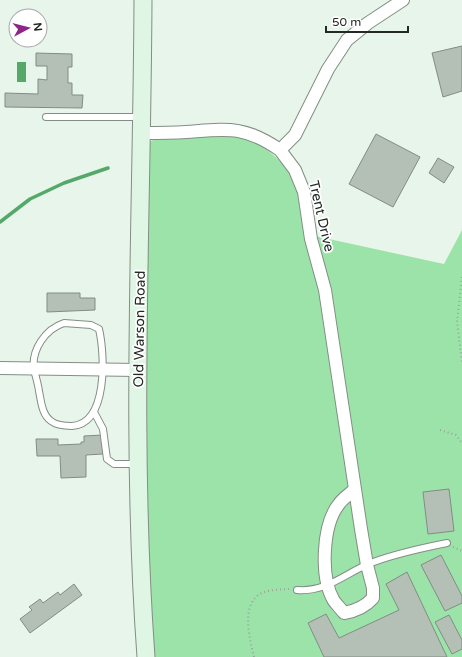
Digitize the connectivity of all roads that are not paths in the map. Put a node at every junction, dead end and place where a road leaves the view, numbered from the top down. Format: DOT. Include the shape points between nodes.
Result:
graph roads {
  1 [pos="143,0"];
  2 [pos="403,0"];
  3 [pos="46,117"];
  4 [pos="142,125"];
  5 [pos="280,150"];
  6 [pos="0,368"];
  7 [pos="34,368"];
  8 [pos="103,369"];
  9 [pos="138,370"];
  10 [pos="94,412"];
  11 [pos="139,464"];
  12 [pos="355,489"];
  13 [pos="447,543"];
  14 [pos="367,565"];
  15 [pos="329,586"];
  16 [pos="297,590"];
  17 [pos="146,657"];
  1 -- 4 [label="street, Old Warson Road"];
  2 -- 5 [label="street" via="347,40 328,69 295,135"];
  3 -- 4 [label="lane"];
  4 -- 5 [label="street, Trent Drive" via="184,132 240,130 267,140"];
  4 -- 9 [label="street, Old Warson Road"];
  5 -- 12 [label="street, Trent Drive" via="295,170 304,192 311,239 325,290"];
  6 -- 7 [label="street"];
  7 -- 8 [label="street"];
  7 -- 8 [label="lane" via="37,349 45,335 54,326 64,323 91,325 99,329"];
  7 -- 10 [label="lane" via="43,410 51,421 66,426 79,426"];
  8 -- 9 [label="street"];
  8 -- 10 [label="lane"];
  9 -- 11 [label="street, Old Warson Road"];
  10 -- 11 [label="lane" via="103,429 107,459 114,464"];
  11 -- 17 [label="street, Old Warson Road"];
  12 -- 14 [label="street, Trent Drive"];
  12 -- 15 [label="street" via="338,504 327,528 325,557"];
  13 -- 14 [label="lane"];
  14 -- 15 [label="lane"];
  14 -- 15 [label="street, Trent Drive" via="373,598 355,612 344,613 334,600"];
  15 -- 16 [label="lane"];
}
